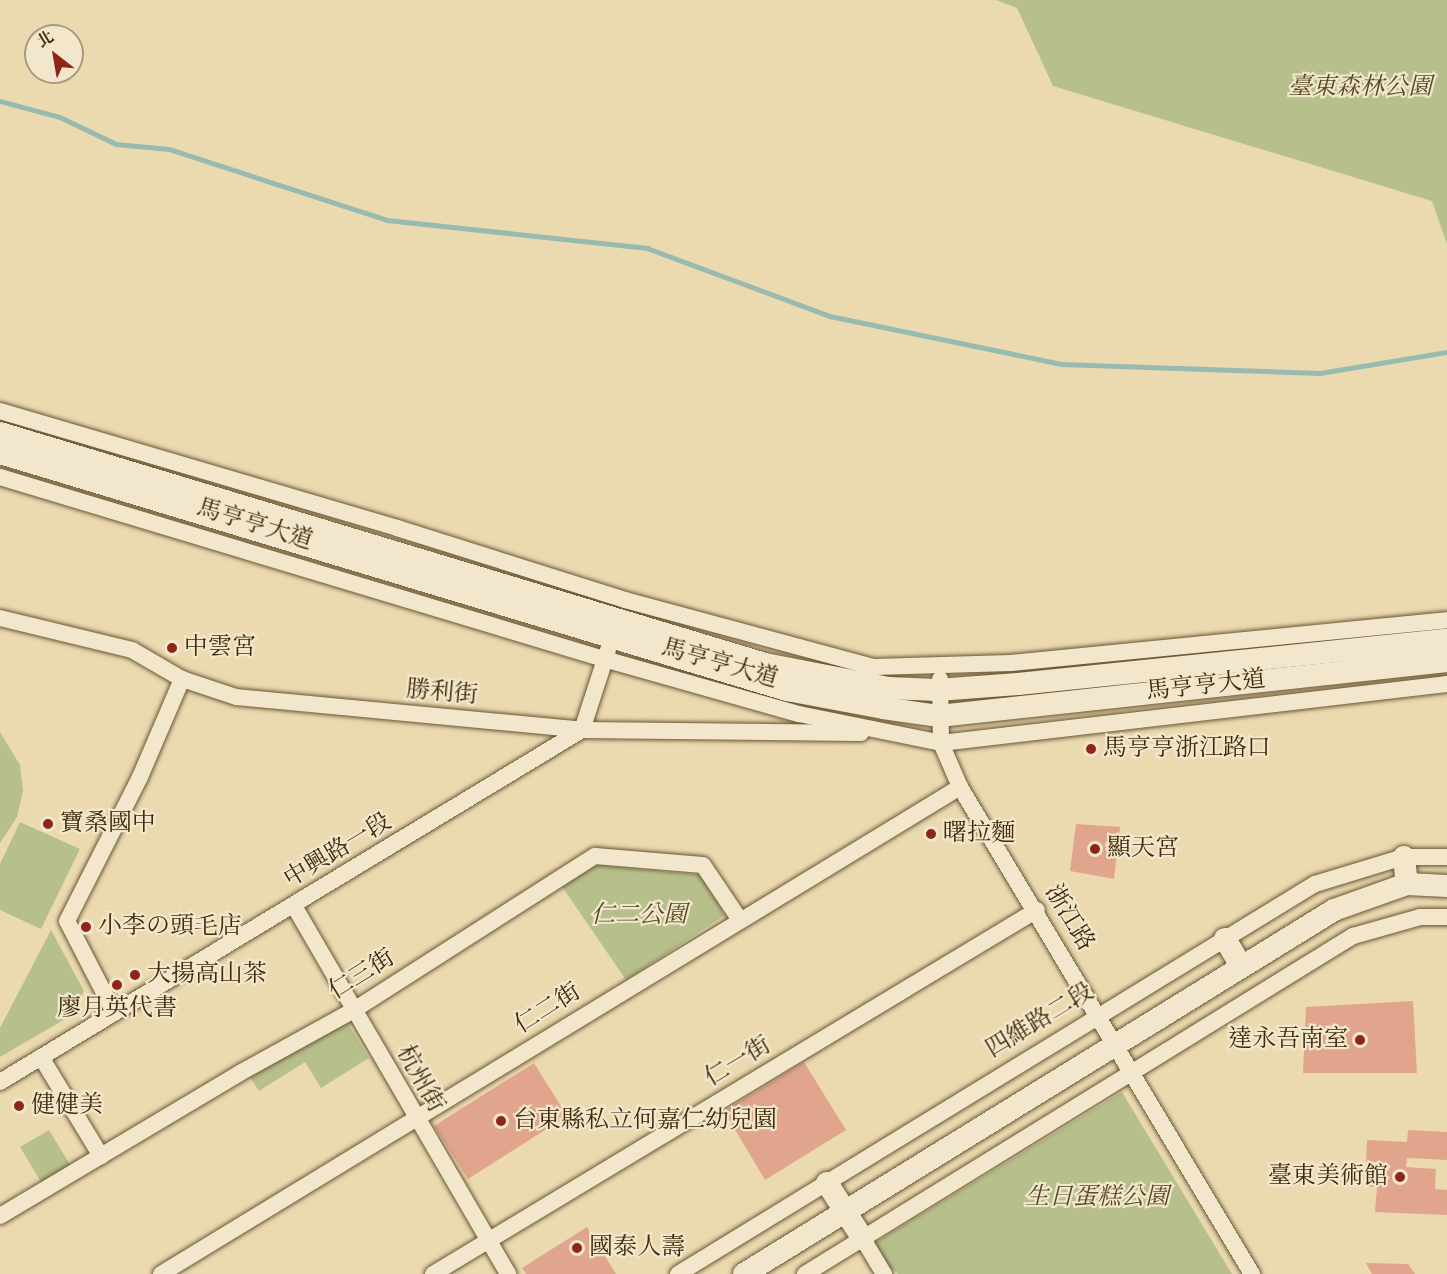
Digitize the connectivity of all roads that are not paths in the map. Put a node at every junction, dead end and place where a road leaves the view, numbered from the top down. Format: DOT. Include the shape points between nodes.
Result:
graph roads {
  1 [pos="0,411"];
  2 [pos="0,433"];
  3 [pos="0,453"];
  4 [pos="33,454"];
  5 [pos="0,477"];
  6 [pos="0,618"];
  7 [pos="619,618"];
  8 [pos="1447,620"];
  9 [pos="1447,640"];
  10 [pos="1375,650"];
  11 [pos="604,659"];
  12 [pos="1447,661"];
  13 [pos="1126,663"];
  14 [pos="942,668"];
  15 [pos="182,679"];
  16 [pos="1447,684"];
  17 [pos="938,690"];
  18 [pos="1382,693"];
  19 [pos="1132,696"];
  20 [pos="939,716"];
  21 [pos="1136,721"];
  22 [pos="582,730"];
  23 [pos="895,732"];
  24 [pos="941,743"];
  25 [pos="960,787"];
  26 [pos="1404,856"];
  27 [pos="1447,857"];
  28 [pos="1407,884"];
  29 [pos="1447,886"];
  30 [pos="294,906"];
  31 [pos="1037,910"];
  32 [pos="1447,917"];
  33 [pos="740,920"];
  34 [pos="1225,939"];
  35 [pos="1241,966"];
  36 [pos="354,1010"];
  37 [pos="114,1012"];
  38 [pos="1100,1016"];
  39 [pos="1114,1043"];
  40 [pos="40,1057"];
  41 [pos="1133,1074"];
  42 [pos="0,1082"];
  43 [pos="415,1119"];
  44 [pos="101,1156"];
  45 [pos="827,1183"];
  46 [pos="845,1211"];
  47 [pos="0,1216"];
  48 [pos="863,1239"];
  49 [pos="489,1240"];
  50 [pos="161,1274"];
  51 [pos="433,1274"];
  52 [pos="508,1274"];
  53 [pos="678,1274"];
  54 [pos="744,1274"];
  55 [pos="805,1274"];
  56 [pos="884,1274"];
  57 [pos="1252,1274"];
  1 -- 4 [label="street, 馬亨亨大道"];
  2 -- 4 [label="street, 馬亨亨大道"];
  3 -- 4 [label="street, 馬亨亨大道"];
  4 -- 5 [label="street, 馬亨亨大道"];
  4 -- 7 [label="street, 馬亨亨大道"];
  4 -- 7 [label="street, 馬亨亨大道" via="397,528"];
  4 -- 11 [label="street, 馬亨亨大道"];
  6 -- 15 [label="street, 勝利街" via="132,650"];
  7 -- 11 [label="street"];
  7 -- 14 [label="street, 馬亨亨大道" via="874,668"];
  7 -- 17 [label="street, 馬亨亨大道" via="765,664 889,688"];
  7 -- 20 [label="street, 馬亨亨大道" via="787,690"];
  8 -- 10 [label="street, 馬亨亨大道"];
  9 -- 10 [label="street, 馬亨亨大道"];
  10 -- 12 [label="street, 馬亨亨大道"];
  10 -- 13 [label="street, 馬亨亨大道"];
  10 -- 18 [label="street"];
  10 -- 19 [label="street, 馬亨亨大道"];
  11 -- 22 [label="street"];
  11 -- 23 [label="street, 馬亨亨大道" via="799,714"];
  13 -- 14 [label="street, 馬亨亨大道"];
  13 -- 17 [label="street, 馬亨亨大道"];
  14 -- 17 [label="street, 浙江路"];
  15 -- 22 [label="street, 勝利街" via="236,697"];
  15 -- 37 [label="street" via="140,777 67,921"];
  16 -- 18 [label="street, 馬亨亨大道"];
  17 -- 20 [label="street, 浙江路"];
  18 -- 21 [label="street, 馬亨亨大道"];
  19 -- 20 [label="street, 馬亨亨大道"];
  19 -- 21 [label="street"];
  20 -- 24 [label="street, 浙江路"];
  21 -- 24 [label="street, 馬亨亨大道"];
  22 -- 23 [label="street, 勝利街"];
  22 -- 30 [label="street, 中興路一段"];
  23 -- 24 [label="street, 馬亨亨大道"];
  24 -- 25 [label="street, 浙江路"];
  25 -- 31 [label="street, 浙江路"];
  25 -- 33 [label="street, 仁二街"];
  26 -- 27 [label="street, 四維路二段"];
  26 -- 28 [label="street"];
  26 -- 34 [label="street, 四維路二段" via="1315,884"];
  28 -- 29 [label="street"];
  28 -- 35 [label="street" via="1334,910"];
  30 -- 36 [label="street, 杭州街"];
  30 -- 37 [label="street, 中興路一段"];
  31 -- 38 [label="street, 浙江路"];
  31 -- 49 [label="street, 仁一街"];
  32 -- 41 [label="street" via="1420,916 1353,936"];
  33 -- 36 [label="street, 仁三街" via="703,865 595,856"];
  33 -- 43 [label="street, 仁二街"];
  34 -- 35 [label="street"];
  34 -- 38 [label="street, 四維路二段"];
  35 -- 39 [label="street"];
  36 -- 43 [label="street, 杭州街"];
  36 -- 44 [label="street, 仁三街"];
  37 -- 40 [label="street, 中興路一段"];
  38 -- 39 [label="street, 浙江路"];
  38 -- 45 [label="street, 四維路二段"];
  39 -- 41 [label="street, 浙江路"];
  39 -- 46 [label="street"];
  40 -- 42 [label="street, 中興路一段"];
  40 -- 44 [label="street"];
  41 -- 48 [label="street"];
  41 -- 57 [label="street, 浙江路"];
  43 -- 49 [label="street, 杭州街"];
  43 -- 50 [label="street, 仁二街"];
  44 -- 47 [label="street, 仁三街"];
  45 -- 46 [label="street"];
  45 -- 53 [label="street, 四維路二段"];
  46 -- 48 [label="street"];
  46 -- 54 [label="street"];
  48 -- 55 [label="street"];
  48 -- 56 [label="street"];
  49 -- 51 [label="street, 仁一街"];
  49 -- 52 [label="street, 杭州街"];
}
